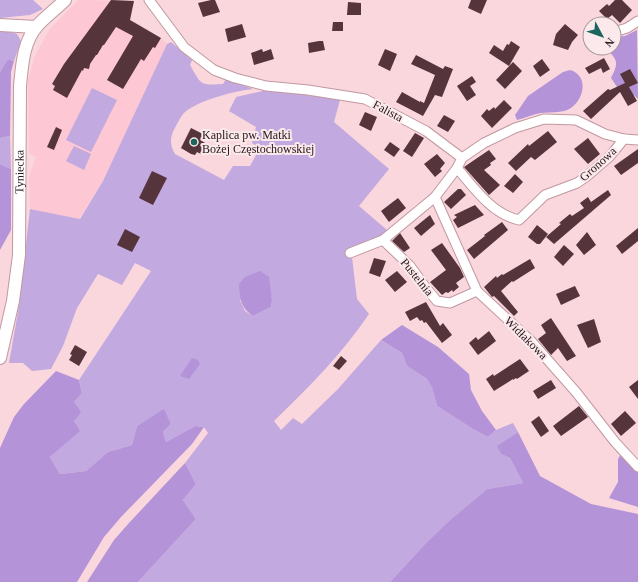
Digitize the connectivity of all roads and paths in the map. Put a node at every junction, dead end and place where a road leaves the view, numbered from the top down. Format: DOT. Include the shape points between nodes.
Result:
graph roads {
  1 [pos="65,0"];
  2 [pos="148,0"];
  3 [pos="638,21"];
  4 [pos="0,24"];
  5 [pos="36,27"];
  6 [pos="622,30"];
  7 [pos="624,139"];
  8 [pos="638,140"];
  9 [pos="462,158"];
  10 [pos="457,168"];
  11 [pos="435,197"];
  12 [pos="383,240"];
  13 [pos="350,254"];
  14 [pos="477,291"];
  15 [pos="0,358"];
  16 [pos="638,467"];
  1 -- 5 [label="street, Tyniecka"];
  2 -- 9 [label="street, Falista" via="184,48 214,70 266,86 365,99 426,131"];
  3 -- 6 [label="street"];
  4 -- 5 [label="street"];
  5 -- 15 [label="street, Tyniecka" via="26,47 20,86 19,255 13,301"];
  7 -- 8 [label="street"];
  7 -- 9 [label="street" via="605,134 576,120 544,119 514,128"];
  7 -- 10 [label="street, Gronowa" via="610,156 587,176 572,185 545,195 519,220 510,218 485,201"];
  9 -- 10 [label="street"];
  10 -- 11 [label="street"];
  11 -- 12 [label="street"];
  11 -- 14 [label="street, Widłakowa"];
  12 -- 13 [label="street"];
  12 -- 14 [label="street, Pustelnia" via="410,266 437,301 450,303"];
  14 -- 16 [label="street, Widłakowa" via="531,341"];
}
